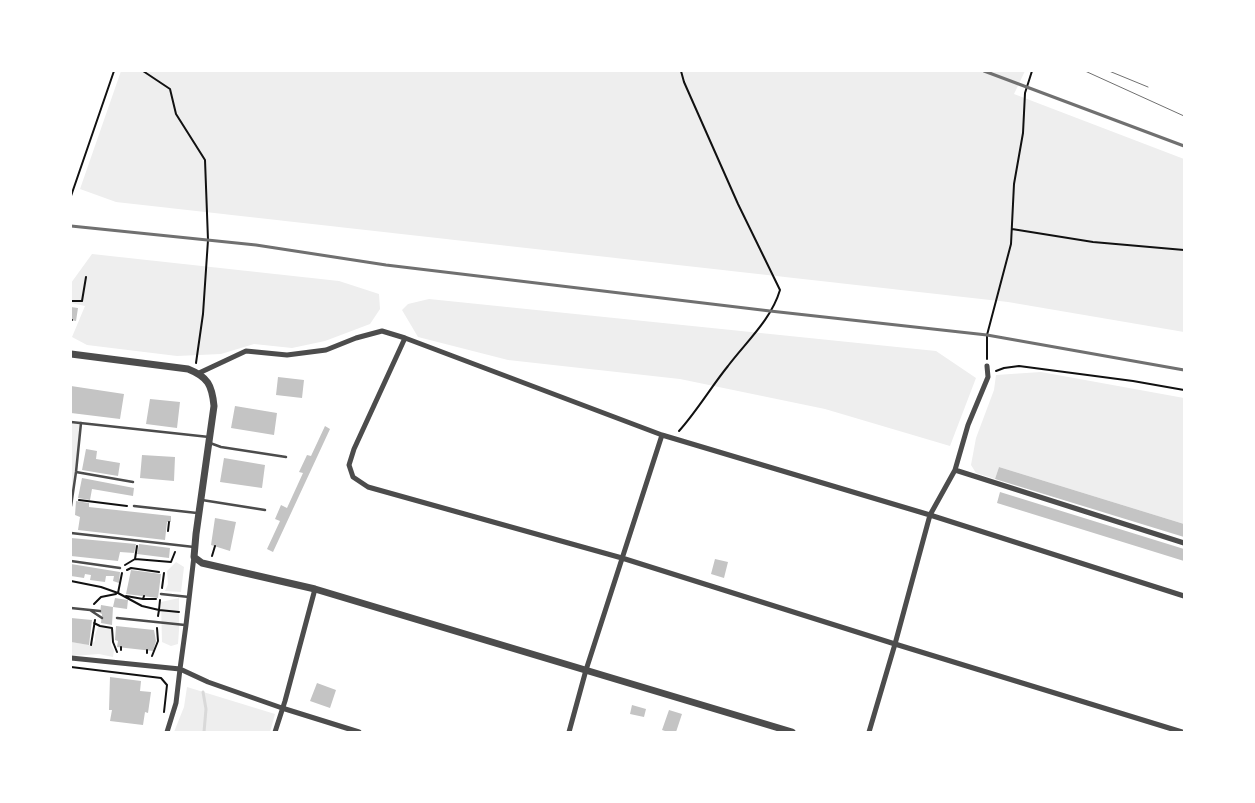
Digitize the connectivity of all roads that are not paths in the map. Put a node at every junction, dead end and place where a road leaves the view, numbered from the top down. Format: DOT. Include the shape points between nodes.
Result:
graph roads {
  1 [pos="405,338"];
  2 [pos="71,354"];
  3 [pos="987,366"];
  4 [pos="199,373"];
  5 [pos="71,422"];
  6 [pos="82,423"];
  7 [pos="662,435"];
  8 [pos="210,440"];
  9 [pos="286,457"];
  10 [pos="955,470"];
  11 [pos="76,472"];
  12 [pos="133,482"];
  13 [pos="201,500"];
  14 [pos="71,506"];
  15 [pos="134,506"];
  16 [pos="265,510"];
  17 [pos="199,514"];
  18 [pos="930,515"];
  19 [pos="71,533"];
  20 [pos="1184,543"];
  21 [pos="195,548"];
  22 [pos="194,557"];
  23 [pos="622,558"];
  24 [pos="71,561"];
  25 [pos="120,568"];
  26 [pos="315,589"];
  27 [pos="161,594"];
  28 [pos="1184,596"];
  29 [pos="189,597"];
  30 [pos="71,608"];
  31 [pos="88,610"];
  32 [pos="100,611"];
  33 [pos="102,618"];
  34 [pos="117,618"];
  35 [pos="186,625"];
  36 [pos="895,644"];
  37 [pos="71,658"];
  38 [pos="180,669"];
  39 [pos="586,670"];
  40 [pos="282,708"];
  41 [pos="167,732"];
  42 [pos="275,732"];
  43 [pos="359,732"];
  44 [pos="569,732"];
  45 [pos="792,732"];
  46 [pos="869,732"];
  47 [pos="1182,732"];
  1 -- 4 [label="street" via="382,331 326,350 287,355 246,351"];
  1 -- 7 [label="street"];
  1 -- 23 [label="street" via="354,449 349,464 353,477 368,487"];
  2 -- 4 [label="street"];
  3 -- 10 [label="street" via="988,376 968,425"];
  4 -- 8 [label="street" via="213,391"];
  5 -- 6 [label="lane"];
  6 -- 8 [label="lane"];
  6 -- 11 [label="lane"];
  7 -- 18 [label="street"];
  7 -- 23 [label="street"];
  8 -- 9 [label="lane" via="221,447"];
  8 -- 13 [label="street"];
  10 -- 18 [label="street"];
  10 -- 20 [label="street"];
  11 -- 12 [label="lane"];
  11 -- 14 [label="lane"];
  13 -- 16 [label="lane"];
  13 -- 17 [label="street"];
  15 -- 17 [label="lane"];
  17 -- 21 [label="street"];
  18 -- 28 [label="street"];
  18 -- 36 [label="street"];
  19 -- 21 [label="lane"];
  21 -- 22 [label="street"];
  22 -- 26 [label="street" via="202,563"];
  22 -- 29 [label="street"];
  23 -- 36 [label="street"];
  23 -- 39 [label="street"];
  24 -- 25 [label="lane"];
  26 -- 39 [label="street"];
  26 -- 40 [label="street"];
  27 -- 29 [label="lane"];
  29 -- 35 [label="street"];
  30 -- 31 [label="lane"];
  31 -- 32 [label="lane"];
  31 -- 33 [label="lane"];
  34 -- 35 [label="lane"];
  35 -- 38 [label="street"];
  36 -- 46 [label="street"];
  36 -- 47 [label="street"];
  37 -- 38 [label="street"];
  38 -- 40 [label="street"];
  38 -- 41 [label="street" via="176,703"];
  39 -- 44 [label="street"];
  39 -- 45 [label="street"];
  40 -- 42 [label="street"];
  40 -- 43 [label="street"];
}
